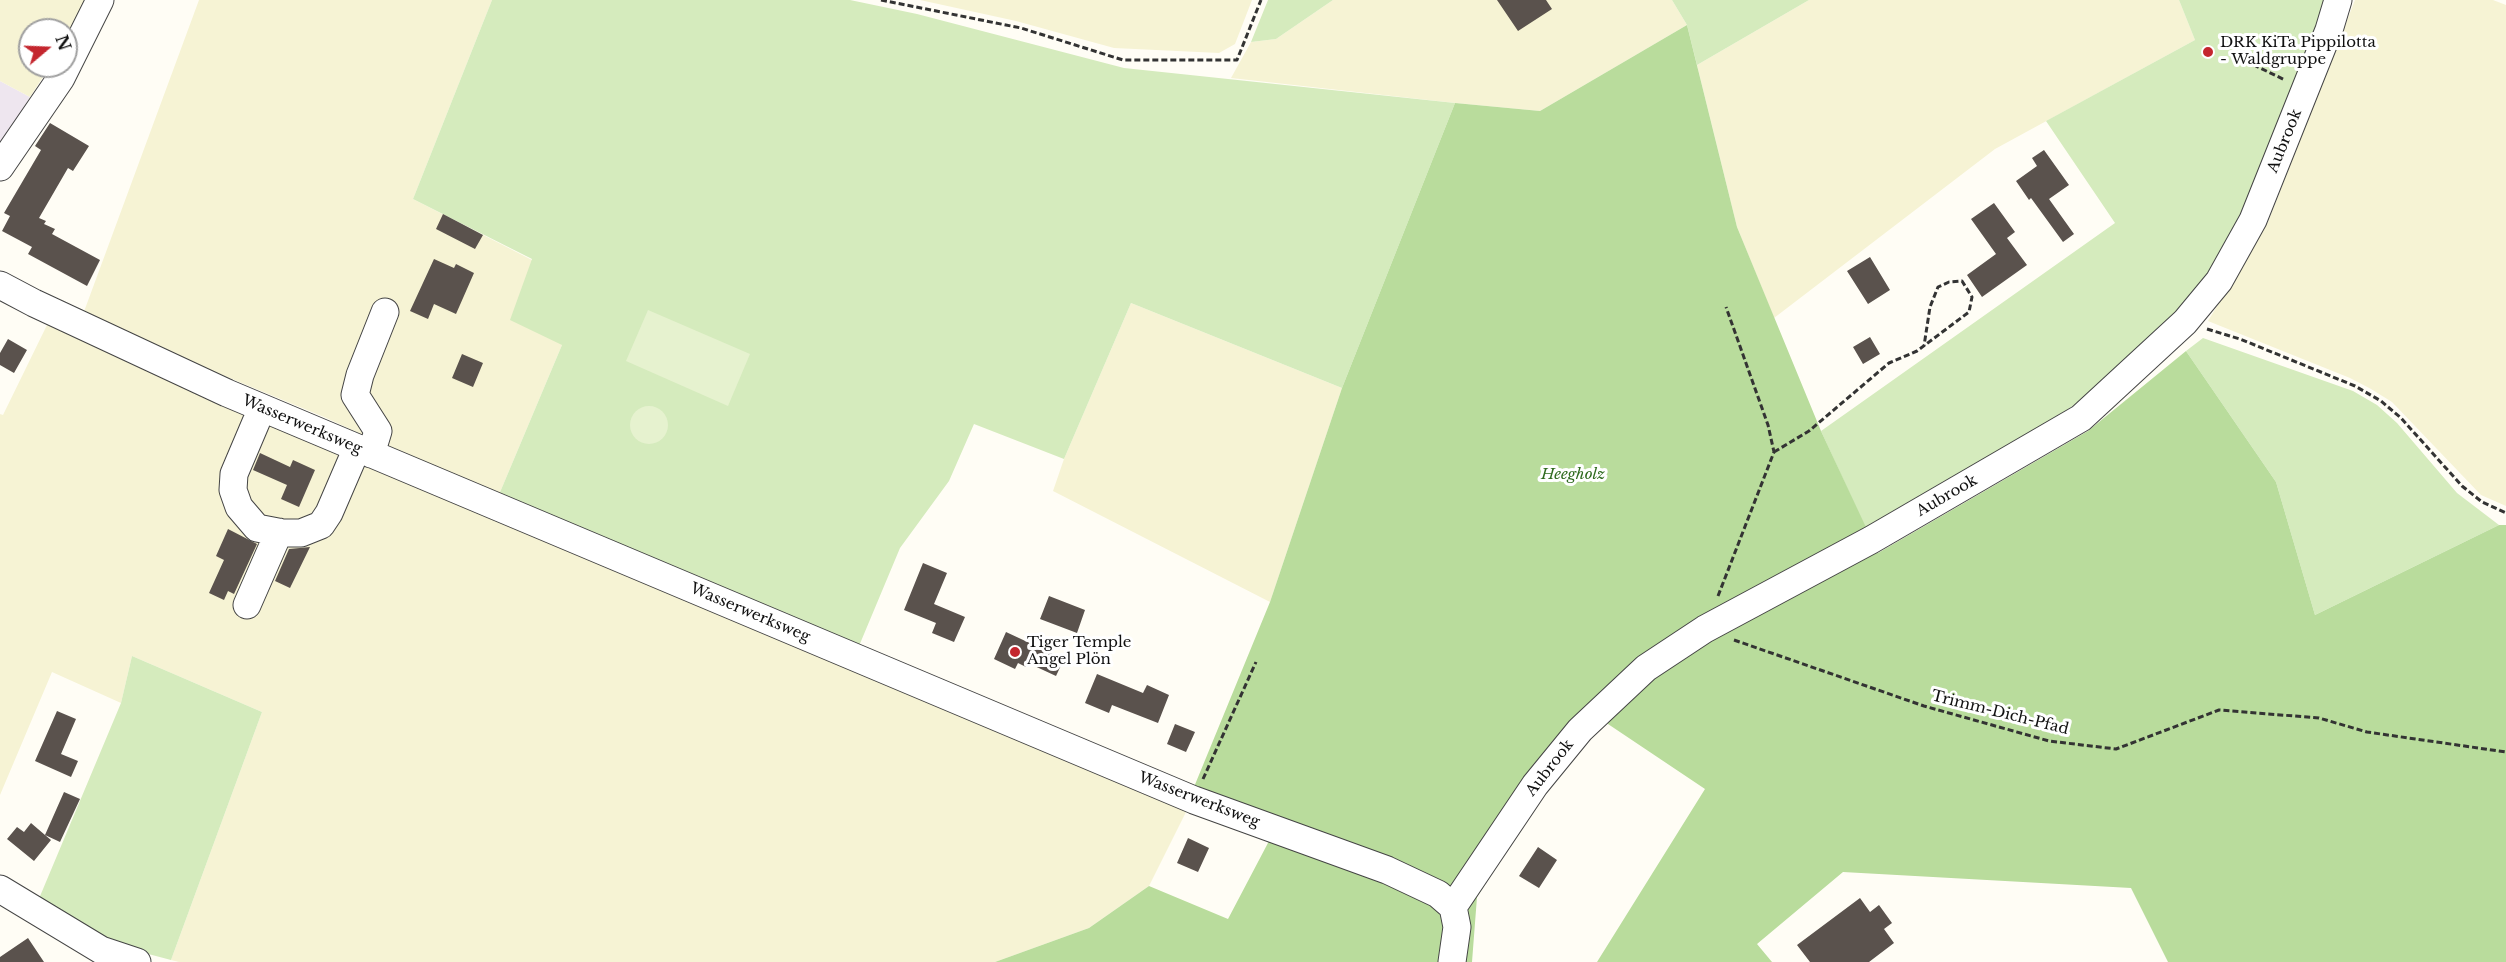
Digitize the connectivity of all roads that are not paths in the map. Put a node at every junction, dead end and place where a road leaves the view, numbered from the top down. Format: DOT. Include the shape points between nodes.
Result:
graph roads {
  1 [pos="100,0"];
  2 [pos="2338,0"];
  3 [pos="0,167"];
  4 [pos="0,285"];
  5 [pos="385,312"];
  6 [pos="262,408"];
  7 [pos="364,451"];
  8 [pos="279,532"];
  9 [pos="247,604"];
  10 [pos="0,889"];
  11 [pos="1454,907"];
  12 [pos="137,962"];
  13 [pos="1452,962"];
  1 -- 3 [label="street" via="61,78"];
  2 -- 11 [label="street, Aubrook" via="2253,220 2219,281 2185,322 2080,418 1871,540 1705,629 1646,669 1580,730 1535,785"];
  4 -- 6 [label="street, Wasserwerksweg"];
  5 -- 7 [label="street" via="355,395 378,431"];
  6 -- 7 [label="street, Wasserwerksweg"];
  6 -- 8 [label="street" via="234,474 233,490 239,507 257,528"];
  7 -- 8 [label="street" via="321,525 301,533"];
  7 -- 11 [label="street, Wasserwerksweg" via="1194,800 1387,870 1438,894"];
  8 -- 9 [label="street"];
  10 -- 12 [label="street" via="101,950"];
  11 -- 13 [label="street" via="1457,927"];
}
